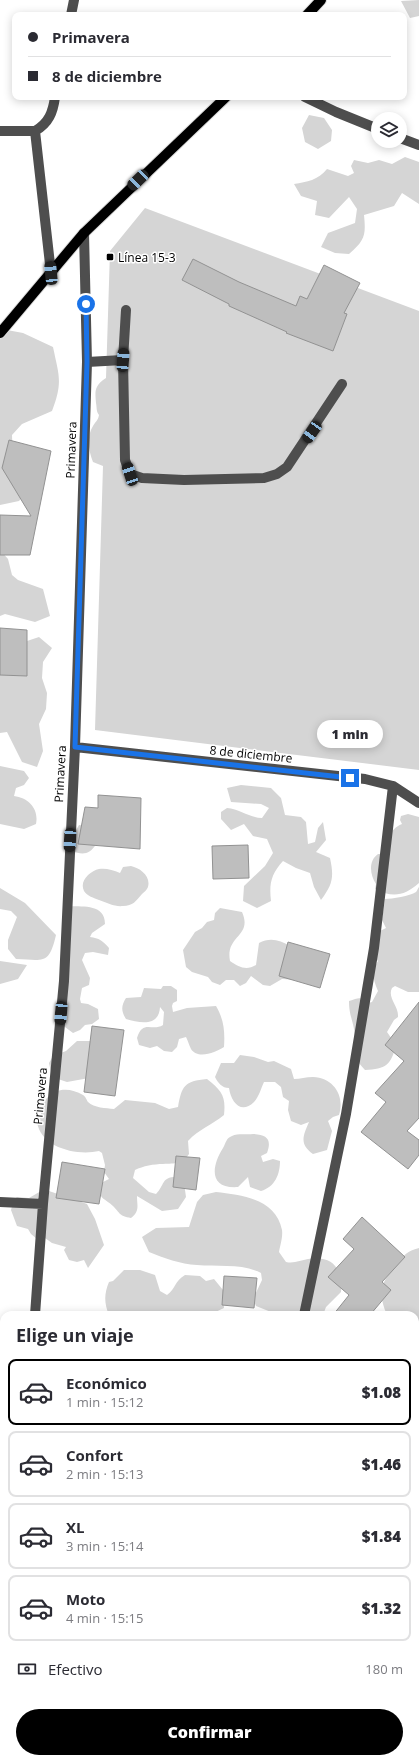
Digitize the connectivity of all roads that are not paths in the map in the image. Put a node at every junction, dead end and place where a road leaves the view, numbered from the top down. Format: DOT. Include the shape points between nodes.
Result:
graph roads {
  1 [pos="74,0"];
  2 [pos="321,0"];
  3 [pos="72,12"];
  4 [pos="310,12"];
  5 [pos="55,100"];
  6 [pos="223,100"];
  7 [pos="311,100"];
  8 [pos="371,126"];
  9 [pos="0,130"];
  10 [pos="35,131"];
  11 [pos="407,141"];
  12 [pos="419,145"];
  13 [pos="84,233"];
  14 [pos="51,273"];
  15 [pos="126,310"];
  16 [pos="0,333"];
  17 [pos="123,360"];
  18 [pos="87,362"];
  19 [pos="342,384"];
  20 [pos="75,747"];
  21 [pos="393,786"];
  22 [pos="419,803"];
  23 [pos="0,1202"];
  24 [pos="43,1204"];
  25 [pos="35,1311"];
  26 [pos="305,1311"];
  1 -- 3 [label="street"];
  2 -- 4 [label="main road"];
  5 -- 10 [label="street" via="53,111 47,121"];
  6 -- 13 [label="main road"];
  7 -- 8 [label="street"];
  9 -- 10 [label="street"];
  10 -- 14 [label="street"];
  11 -- 12 [label="street"];
  13 -- 14 [label="main road"];
  13 -- 18 [label="street, Primavera"];
  14 -- 16 [label="main road"];
  15 -- 17 [label="street"];
  17 -- 18 [label="street"];
  17 -- 19 [label="street" via="125,460 130,474 142,478 264,478 277,474 287,467"];
  18 -- 20 [label="street, Primavera"];
  20 -- 21 [label="street, 8 de diciembre" via="365,779"];
  20 -- 24 [label="street, Primavera" via="64,981"];
  21 -- 22 [label="street, 8 de diciembre"];
  21 -- 26 [label="street" via="374,948 346,1114"];
  23 -- 24 [label="street"];
  24 -- 25 [label="street, Primavera"];
}
